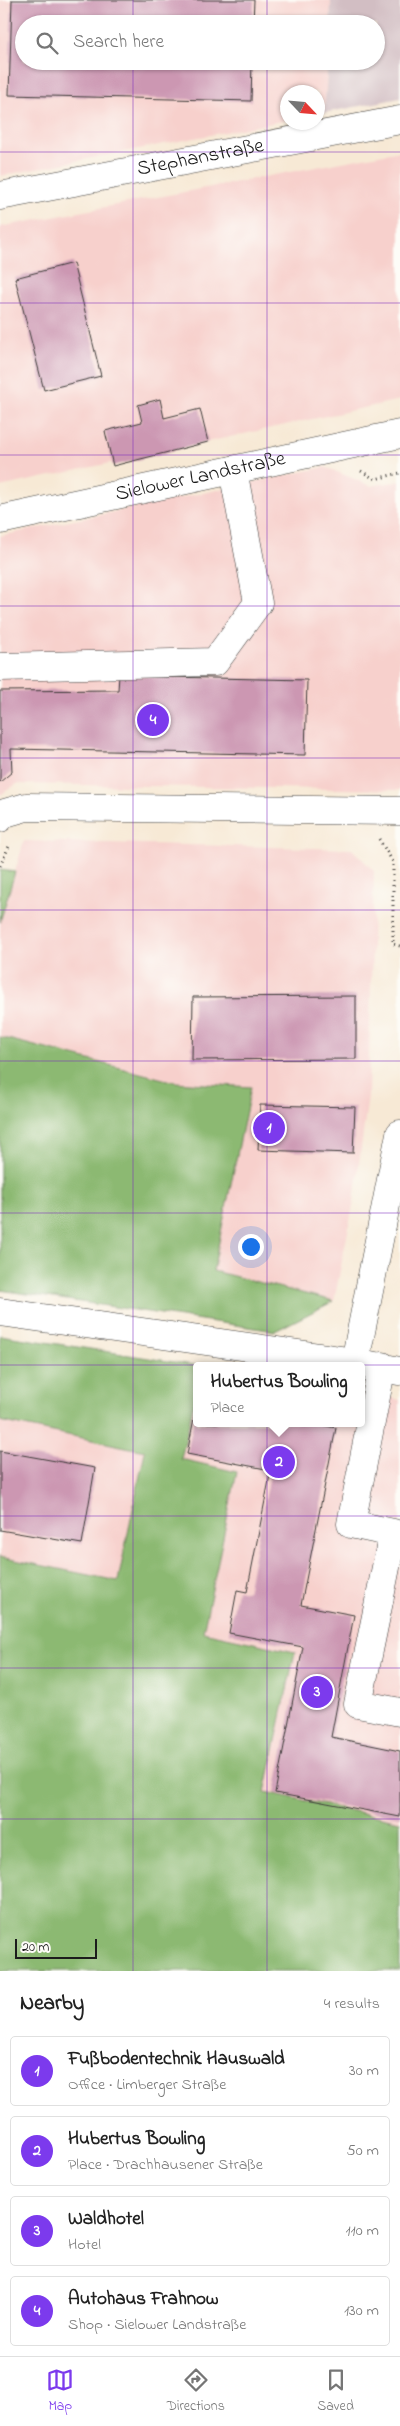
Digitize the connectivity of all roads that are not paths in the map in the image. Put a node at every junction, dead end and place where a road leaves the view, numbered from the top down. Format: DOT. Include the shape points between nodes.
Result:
graph roads {
  1 [pos="400,120"];
  2 [pos="0,196"];
  3 [pos="400,434"];
  4 [pos="233,470"];
  5 [pos="0,520"];
  6 [pos="0,667"];
  7 [pos="400,811"];
  8 [pos="7,827"];
  9 [pos="400,1134"];
  10 [pos="0,1312"];
  11 [pos="355,1362"];
  12 [pos="365,1364"];
  13 [pos="391,1369"];
  14 [pos="400,1712"];
  1 -- 2 [label="street, Stephanstraße"];
  3 -- 4 [label="street, Sielower Landstraße"];
  4 -- 5 [label="street, Sielower Landstraße"];
  4 -- 6 [label="street" via="258,603 215,662"];
  7 -- 8 [label="street" via="26,807 5,813"];
  9 -- 11 [label="street"];
  10 -- 11 [label="street"];
  12 -- 13 [label="street"];
  13 -- 14 [label="street" via="351,1524 393,1533 358,1704"];
}
